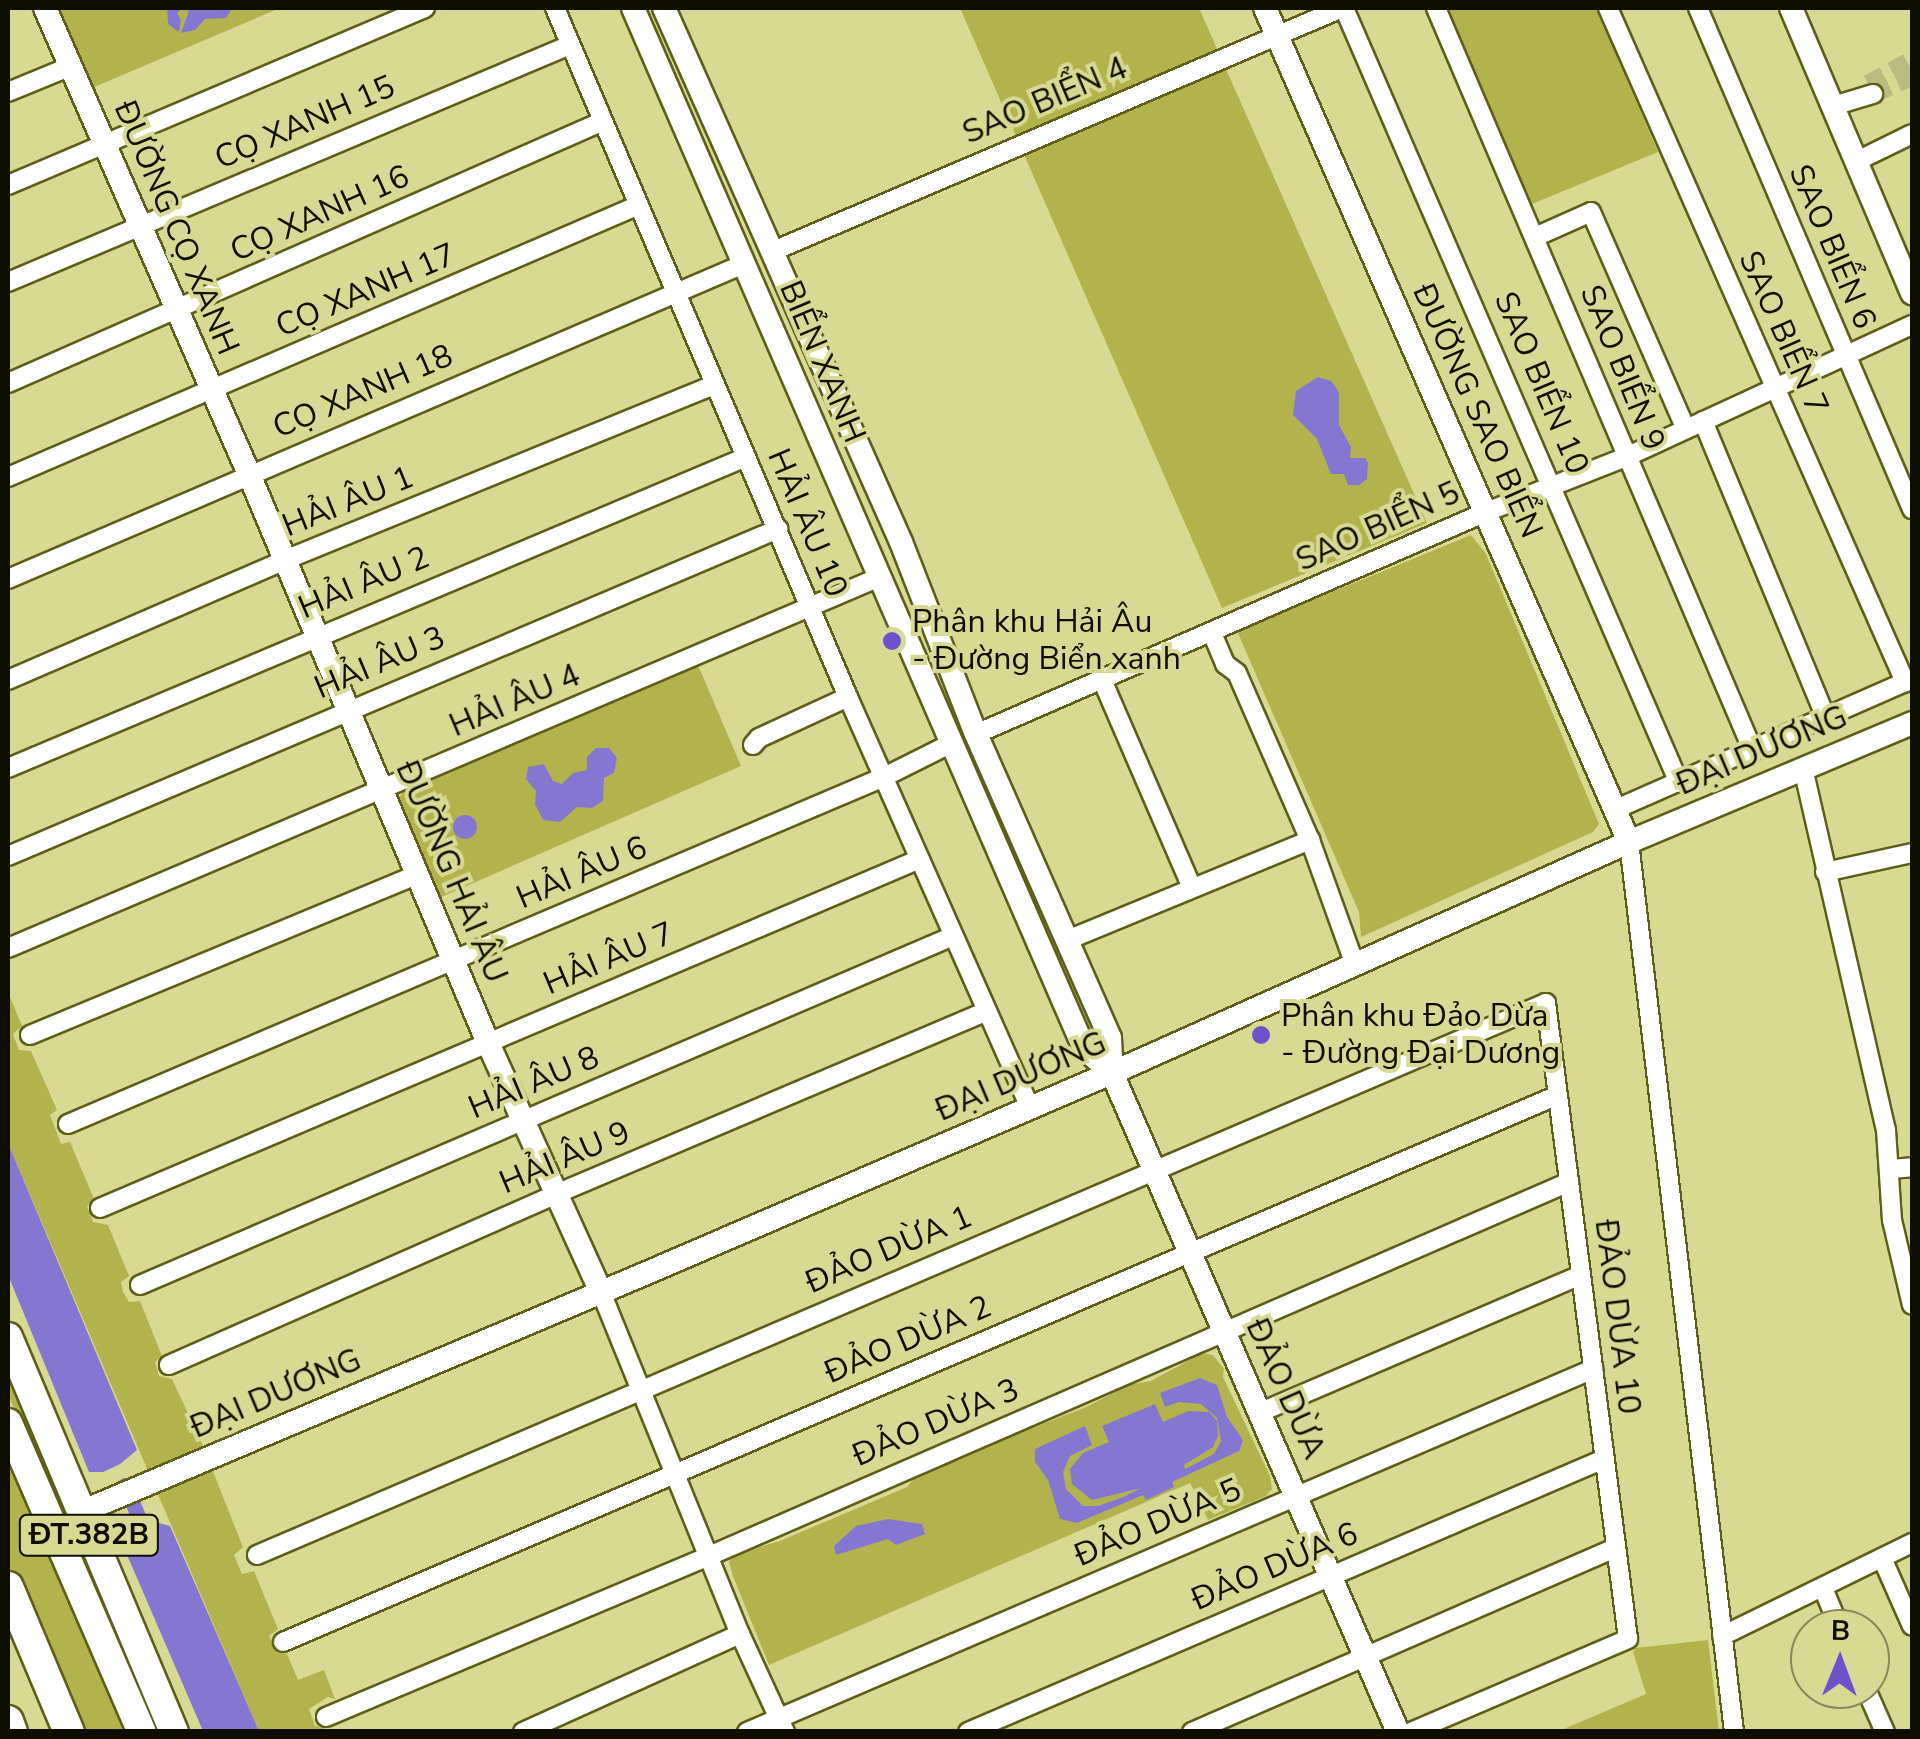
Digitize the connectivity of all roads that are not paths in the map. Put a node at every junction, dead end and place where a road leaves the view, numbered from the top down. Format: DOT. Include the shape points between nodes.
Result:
graph roads {
  1 [pos="45,8"];
  2 [pos="425,8"];
  3 [pos="555,8"];
  4 [pos="633,8"];
  5 [pos="664,8"];
  6 [pos="1265,8"];
  7 [pos="1343,8"];
  8 [pos="1436,8"];
  9 [pos="1608,8"];
  10 [pos="1698,8"];
  11 [pos="1791,8"];
  12 [pos="1276,34"];
  13 [pos="570,45"];
  14 [pos="71,66"];
  15 [pos="1870,89"];
  16 [pos="8,92"];
  17 [pos="1843,102"];
  18 [pos="600,122"];
  19 [pos="1912,134"];
  20 [pos="105,143"];
  21 [pos="1857,161"];
  22 [pos="8,185"];
  23 [pos="639,205"];
  24 [pos="142,224"];
  25 [pos="1536,237"];
  26 [pos="772,252"];
  27 [pos="744,264"];
  28 [pos="8,282"];
  29 [pos="675,292"];
  30 [pos="1912,293"];
  31 [pos="176,310"];
  32 [pos="1912,325"];
  33 [pos="1845,356"];
  34 [pos="8,383"];
  35 [pos="714,385"];
  36 [pos="210,391"];
  37 [pos="1776,391"];
  38 [pos="1694,425"];
  39 [pos="746,457"];
  40 [pos="1626,457"];
  41 [pos="249,474"];
  42 [pos="8,478"];
  43 [pos="1552,484"];
  44 [pos="1912,509"];
  45 [pos="1486,512"];
  46 [pos="778,528"];
  47 [pos="285,560"];
  48 [pos="880,576"];
  49 [pos="8,579"];
  50 [pos="811,606"];
  51 [pos="1212,633"];
  52 [pos="316,636"];
  53 [pos="8,680"];
  54 [pos="1908,681"];
  55 [pos="1103,682"];
  56 [pos="848,697"];
  57 [pos="348,709"];
  58 [pos="1825,715"];
  59 [pos="1912,723"];
  60 [pos="976,734"];
  61 [pos="952,743"];
  62 [pos="753,745"];
  63 [pos="1753,751"];
  64 [pos="8,768"];
  65 [pos="1803,768"];
  66 [pos="884,777"];
  67 [pos="1678,783"];
  68 [pos="381,791"];
  69 [pos="1616,809"];
  70 [pos="1310,840"];
  71 [pos="1629,842"];
  72 [pos="1912,853"];
  73 [pos="8,856"];
  74 [pos="920,858"];
  75 [pos="1825,872"];
  76 [pos="417,876"];
  77 [pos="1192,888"];
  78 [pos="952,936"];
  79 [pos="1070,940"];
  80 [pos="8,948"];
  81 [pos="454,960"];
  82 [pos="1356,965"];
  83 [pos="1546,1003"];
  84 [pos="988,1011"];
  85 [pos="30,1036"];
  86 [pos="488,1043"];
  87 [pos="1112,1073"];
  88 [pos="1558,1095"];
  89 [pos="1030,1108"];
  90 [pos="525,1119"];
  91 [pos="68,1124"];
  92 [pos="1912,1167"];
  93 [pos="1154,1168"];
  94 [pos="1891,1169"];
  95 [pos="1569,1182"];
  96 [pos="556,1194"];
  97 [pos="100,1208"];
  98 [pos="1190,1253"];
  99 [pos="1582,1275"];
  100 [pos="140,1285"];
  101 [pos="601,1292"];
  102 [pos="1912,1305"];
  103 [pos="1224,1330"];
  104 [pos="8,1337"];
  105 [pos="168,1365"];
  106 [pos="1593,1369"];
  107 [pos="643,1389"];
  108 [pos="1260,1412"];
  109 [pos="8,1423"];
  110 [pos="1604,1459"];
  111 [pos="675,1471"];
  112 [pos="1296,1496"];
  113 [pos="91,1508"];
  114 [pos="50,1525"];
  115 [pos="1912,1543"];
  116 [pos="1616,1548"];
  117 [pos="257,1555"];
  118 [pos="709,1556"];
  119 [pos="1882,1558"];
  120 [pos="1331,1576"];
  121 [pos="8,1587"];
  122 [pos="1823,1588"];
  123 [pos="1832,1609"];
  124 [pos="1912,1626"];
  125 [pos="740,1634"];
  126 [pos="1722,1636"];
  127 [pos="283,1642"];
  128 [pos="1366,1656"];
  129 [pos="1875,1709"];
  130 [pos="326,1717"];
  131 [pos="8,1721"];
  132 [pos="782,1725"];
  133 [pos="12,1732"];
  134 [pos="69,1732"];
  135 [pos="142,1732"];
  136 [pos="174,1732"];
  137 [pos="523,1732"];
  138 [pos="746,1732"];
  139 [pos="968,1732"];
  140 [pos="1192,1732"];
  141 [pos="1398,1732"];
  142 [pos="1411,1732"];
  143 [pos="1734,1732"];
  144 [pos="1886,1732"];
  1 -- 14 [label="street, ĐƯỜNG CỌ XANH"];
  2 -- 20 [label="street"];
  3 -- 13 [label="street, HẢI ÂU 10"];
  4 -- 27 [label="street, BIỂN XANH"];
  5 -- 26 [label="street, BIỂN XANH"];
  6 -- 12 [label="street, ĐƯỜNG SAO BIỂN"];
  7 -- 12 [label="street, SAO BIỂN 4"];
  7 -- 43 [label="street, SAO BIỂN 10"];
  8 -- 25 [label="street, SAO BIỂN 9"];
  9 -- 37 [label="street, SAO BIỂN 7"];
  10 -- 33 [label="street, SAO BIỂN 6"];
  11 -- 17 [label="street"];
  12 -- 26 [label="street, SAO BIỂN 4"];
  12 -- 45 [label="street, ĐƯỜNG SAO BIỂN"];
  13 -- 18 [label="street, HẢI ÂU 10"];
  13 -- 24 [label="street, CỌ XANH 15"];
  14 -- 16 [label="street"];
  14 -- 20 [label="street, ĐƯỜNG CỌ XANH"];
  15 -- 17 [label="street"];
  17 -- 21 [label="street"];
  18 -- 23 [label="street, HẢI ÂU 10"];
  18 -- 31 [label="street, CỌ XANH 16"];
  19 -- 21 [label="street"];
  20 -- 22 [label="street"];
  20 -- 24 [label="street, ĐƯỜNG CỌ XANH"];
  21 -- 30 [label="street"];
  23 -- 29 [label="street, HẢI ÂU 10"];
  23 -- 36 [label="street, CỌ XANH 17"];
  24 -- 28 [label="street, CỌ XANH 15"];
  24 -- 31 [label="street, ĐƯỜNG CỌ XANH"];
  25 -- 38 [label="street" via="1591,212"];
  25 -- 40 [label="street, SAO BIỂN 9"];
  26 -- 27 [label="street"];
  26 -- 60 [label="street, BIỂN XANH" via="901,542"];
  27 -- 29 [label="street, CỌ XANH 18"];
  27 -- 48 [label="street, BIỂN XANH"];
  29 -- 35 [label="street, HẢI ÂU 10"];
  29 -- 41 [label="street, CỌ XANH 18"];
  31 -- 34 [label="street, CỌ XANH 16"];
  31 -- 36 [label="street, ĐƯỜNG CỌ XANH"];
  32 -- 33 [label="street, SAO BIỂN 5"];
  33 -- 37 [label="street, SAO BIỂN 5"];
  33 -- 44 [label="street, SAO BIỂN 6"];
  35 -- 39 [label="street, HẢI ÂU 10"];
  35 -- 47 [label="street, HẢI ÂU 1"];
  36 -- 41 [label="street, ĐƯỜNG CỌ XANH"];
  36 -- 42 [label="street, CỌ XANH 17"];
  37 -- 38 [label="street, SAO BIỂN 5"];
  37 -- 54 [label="street, SAO BIỂN 7"];
  38 -- 40 [label="street, SAO BIỂN 5"];
  38 -- 58 [label="street"];
  39 -- 46 [label="street, HẢI ÂU 10"];
  39 -- 52 [label="street, HẢI ÂU 2"];
  40 -- 43 [label="street, SAO BIỂN 5"];
  40 -- 63 [label="street, SAO BIỂN 9"];
  41 -- 47 [label="street, ĐƯỜNG HẢI ÂU"];
  41 -- 49 [label="street, CỌ XANH 18"];
  43 -- 45 [label="street, SAO BIỂN 5"];
  43 -- 67 [label="street, SAO BIỂN 10"];
  45 -- 51 [label="street, SAO BIỂN 5"];
  45 -- 69 [label="street, ĐƯỜNG SAO BIỂN"];
  46 -- 50 [label="street, HẢI ÂU 10"];
  46 -- 57 [label="street, HẢI ÂU 3"];
  47 -- 52 [label="street, ĐƯỜNG HẢI ÂU"];
  47 -- 53 [label="street, HẢI ÂU 1"];
  48 -- 50 [label="street, HẢI ÂU 4"];
  48 -- 61 [label="street, BIỂN XANH"];
  50 -- 56 [label="street, HẢI ÂU 10"];
  50 -- 68 [label="street, HẢI ÂU 4"];
  51 -- 55 [label="street, SAO BIỂN 5"];
  51 -- 70 [label="street" via="1225,664 1237,672"];
  52 -- 57 [label="street, ĐƯỜNG HẢI ÂU"];
  52 -- 64 [label="street, HẢI ÂU 2"];
  54 -- 58 [label="street"];
  55 -- 60 [label="street, SAO BIỂN 5"];
  55 -- 77 [label="street"];
  56 -- 62 [label="street"];
  56 -- 66 [label="street, HẢI ÂU 10"];
  57 -- 68 [label="street, ĐƯỜNG HẢI ÂU"];
  57 -- 73 [label="street, HẢI ÂU 3"];
  58 -- 63 [label="street"];
  59 -- 65 [label="street, ĐẠI DƯƠNG"];
  60 -- 61 [label="street"];
  60 -- 79 [label="street, BIỂN XANH"];
  61 -- 66 [label="street, HẢI ÂU 6"];
  61 -- 87 [label="street, BIỂN XANH" via="1084,1048"];
  63 -- 67 [label="street"];
  65 -- 71 [label="street, ĐẠI DƯƠNG"];
  65 -- 75 [label="street"];
  66 -- 74 [label="street, HẢI ÂU 10"];
  66 -- 81 [label="street, HẢI ÂU 6"];
  67 -- 69 [label="street"];
  68 -- 76 [label="street, ĐƯỜNG HẢI ÂU"];
  68 -- 80 [label="street, HẢI ÂU 4"];
  69 -- 71 [label="street, ĐƯỜNG SAO BIỂN"];
  70 -- 77 [label="street"];
  70 -- 82 [label="street"];
  71 -- 82 [label="street, ĐẠI DƯƠNG"];
  71 -- 126 [label="street"];
  72 -- 75 [label="street"];
  74 -- 78 [label="street, HẢI ÂU 10"];
  74 -- 86 [label="street, HẢI ÂU 7"];
  75 -- 94 [label="street"];
  76 -- 81 [label="street, ĐƯỜNG HẢI ÂU"];
  76 -- 85 [label="street"];
  77 -- 79 [label="street"];
  78 -- 84 [label="street, HẢI ÂU 10"];
  78 -- 90 [label="street, HẢI ÂU 8"];
  79 -- 87 [label="street, BIỂN XANH" via="1110,1038"];
  81 -- 86 [label="street, ĐƯỜNG HẢI ÂU"];
  81 -- 91 [label="street, HẢI ÂU 6"];
  82 -- 87 [label="street, ĐẠI DƯƠNG"];
  83 -- 88 [label="street, ĐẢO DỪA 10"];
  83 -- 93 [label="street, ĐẢO DỪA 1"];
  84 -- 89 [label="street, HẢI ÂU 10"];
  84 -- 96 [label="street, HẢI ÂU 9"];
  86 -- 90 [label="street, ĐƯỜNG HẢI ÂU"];
  86 -- 97 [label="street, HẢI ÂU 7"];
  87 -- 89 [label="street, ĐẠI DƯƠNG"];
  87 -- 93 [label="street, ĐẢO DỪA"];
  88 -- 95 [label="street, ĐẢO DỪA 10"];
  88 -- 98 [label="street, ĐẢO DỪA 2"];
  89 -- 101 [label="street, ĐẠI DƯƠNG"];
  90 -- 96 [label="street, ĐƯỜNG HẢI ÂU"];
  90 -- 100 [label="street, HẢI ÂU 8"];
  92 -- 94 [label="street"];
  93 -- 98 [label="street, ĐẢO DỪA"];
  93 -- 107 [label="street, ĐẢO DỪA 1"];
  94 -- 102 [label="street" via="1892,1220"];
  95 -- 99 [label="street, ĐẢO DỪA 10"];
  95 -- 103 [label="street, ĐẢO DỪA 3"];
  96 -- 101 [label="street, ĐƯỜNG HẢI ÂU"];
  96 -- 105 [label="street, HẢI ÂU 9"];
  98 -- 103 [label="street, ĐẢO DỪA"];
  98 -- 111 [label="street, ĐẢO DỪA 2"];
  99 -- 106 [label="street, ĐẢO DỪA 10"];
  99 -- 108 [label="street"];
  101 -- 107 [label="street"];
  101 -- 113 [label="street, ĐẠI DƯƠNG"];
  103 -- 108 [label="street, ĐẢO DỪA"];
  103 -- 118 [label="street, ĐẢO DỪA 3"];
  104 -- 113 [label="main road, ĐT.382B"];
  106 -- 110 [label="street, ĐẢO DỪA 10"];
  106 -- 112 [label="street, ĐẢO DỪA 5"];
  107 -- 111 [label="street"];
  107 -- 117 [label="street, ĐẢO DỪA 1"];
  108 -- 112 [label="street, ĐẢO DỪA"];
  109 -- 114 [label="main road, ĐT.382B"];
  110 -- 116 [label="street, ĐẢO DỪA 10"];
  110 -- 120 [label="street, ĐẢO DỪA 6"];
  111 -- 118 [label="street"];
  111 -- 127 [label="street, ĐẢO DỪA 2"];
  112 -- 120 [label="street, ĐẢO DỪA"];
  112 -- 132 [label="street, ĐẢO DỪA 5"];
  113 -- 114 [label="main road"];
  113 -- 136 [label="main road, ĐT.382B"];
  114 -- 135 [label="main road, ĐT.382B"];
  115 -- 119 [label="street"];
  116 -- 128 [label="street"];
  116 -- 142 [label="street, ĐẢO DỪA 10" via="1628,1638"];
  118 -- 125 [label="street"];
  118 -- 130 [label="street, ĐẢO DỪA 3"];
  119 -- 122 [label="street"];
  119 -- 124 [label="street"];
  120 -- 128 [label="street, ĐẢO DỪA"];
  120 -- 139 [label="street, ĐẢO DỪA 6"];
  121 -- 134 [label="highway"];
  122 -- 123 [label="street"];
  122 -- 126 [label="street"];
  125 -- 132 [label="street"];
  125 -- 137 [label="street"];
  126 -- 143 [label="street"];
  128 -- 140 [label="street"];
  128 -- 141 [label="street, ĐẢO DỪA"];
  129 -- 144 [label="street"];
  131 -- 133 [label="highway"];
  132 -- 138 [label="street, ĐẢO DỪA 5"];
}
